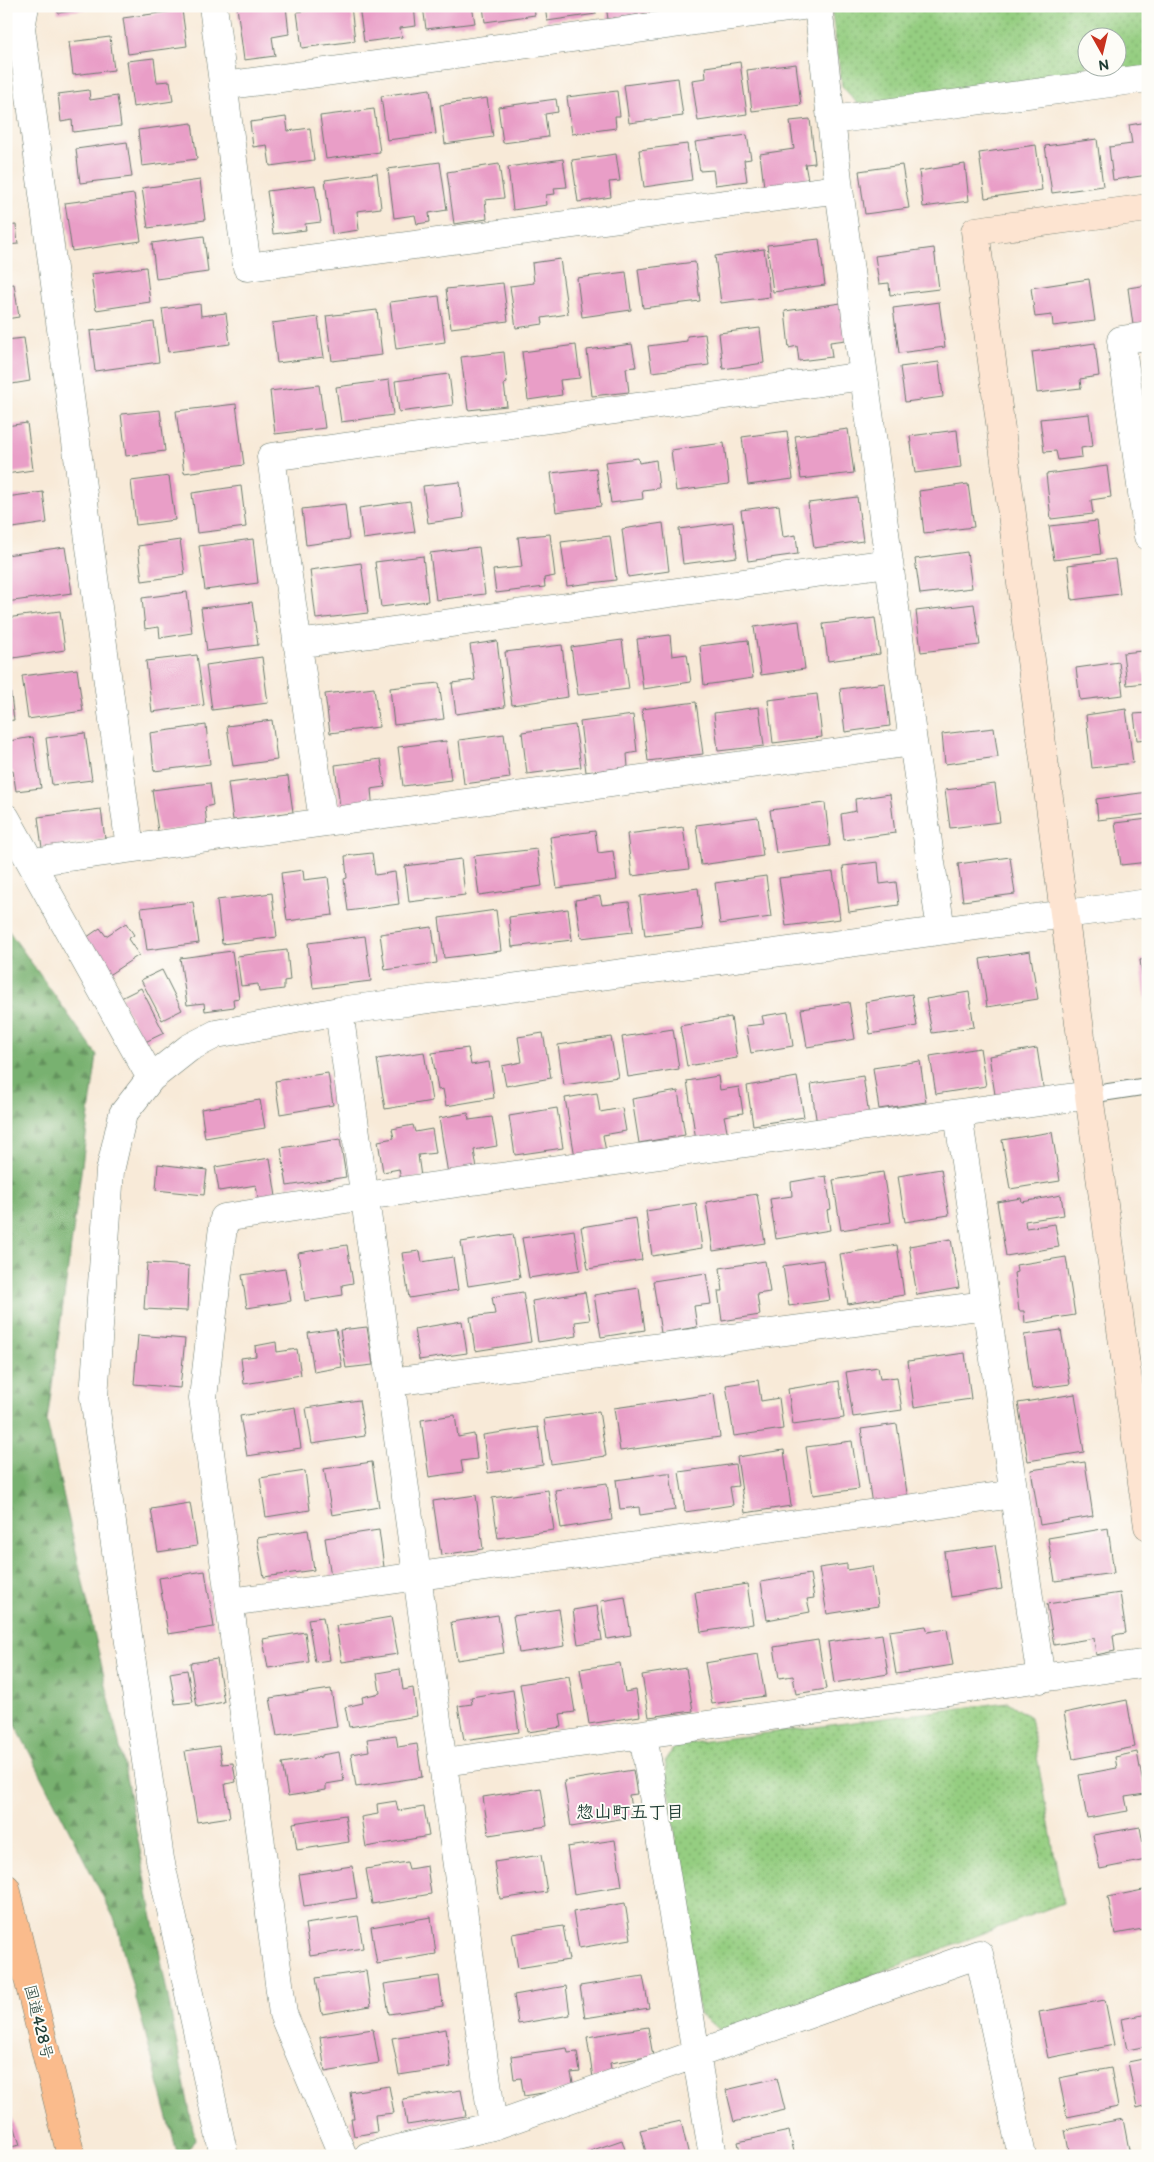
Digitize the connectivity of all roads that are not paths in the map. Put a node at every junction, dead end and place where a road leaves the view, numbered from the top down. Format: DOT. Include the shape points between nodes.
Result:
graph roads {
  1 [pos="25,6"];
  2 [pos="213,6"];
  3 [pos="803,6"];
  4 [pos="818,6"];
  5 [pos="1148,78"];
  6 [pos="224,86"];
  7 [pos="832,120"];
  8 [pos="839,189"];
  9 [pos="1148,208"];
  10 [pos="1148,336"];
  11 [pos="864,376"];
  12 [pos="1147,530"];
  13 [pos="889,563"];
  14 [pos="298,644"];
  15 [pos="913,742"];
  16 [pos="6,818"];
  17 [pos="323,821"];
  18 [pos="130,848"];
  19 [pos="32,862"];
  20 [pos="1148,903"];
  21 [pos="1064,913"];
  22 [pos="941,930"];
  23 [pos="339,1011"];
  24 [pos="151,1078"];
  25 [pos="1148,1086"];
  26 [pos="1090,1094"];
  27 [pos="958,1114"];
  28 [pos="365,1196"];
  29 [pos="986,1305"];
  30 [pos="392,1382"];
  31 [pos="1014,1494"];
  32 [pos="1148,1526"];
  33 [pos="418,1575"];
  34 [pos="230,1602"];
  35 [pos="1148,1663"];
  36 [pos="1041,1679"];
  37 [pos="643,1735"];
  38 [pos="444,1762"];
  39 [pos="6,1888"];
  40 [pos="695,2054"];
  41 [pos="493,2126"];
  42 [pos="71,2156"];
  43 [pos="224,2156"];
  44 [pos="343,2156"];
  45 [pos="368,2156"];
  46 [pos="713,2156"];
  47 [pos="1022,2156"];
  1 -- 18 [label="street" via="21,28"];
  2 -- 6 [label="street"];
  3 -- 6 [label="street"];
  4 -- 7 [label="street"];
  5 -- 7 [label="street"];
  6 -- 8 [label="street" via="248,267"];
  7 -- 8 [label="street"];
  8 -- 11 [label="street"];
  9 -- 21 [label="street" via="975,231"];
  10 -- 12 [label="street" via="1121,340"];
  11 -- 13 [label="street"];
  11 -- 14 [label="street" via="271,457"];
  13 -- 14 [label="street"];
  13 -- 15 [label="street"];
  14 -- 17 [label="street"];
  15 -- 17 [label="street"];
  15 -- 22 [label="street"];
  16 -- 19 [label="street"];
  17 -- 18 [label="street"];
  18 -- 19 [label="street"];
  19 -- 24 [label="street"];
  20 -- 21 [label="street"];
  21 -- 22 [label="street"];
  21 -- 26 [label="street"];
  22 -- 23 [label="street"];
  23 -- 24 [label="street" via="216,1034 189,1048"];
  23 -- 28 [label="street"];
  24 -- 43 [label="street" via="123,1114 110,1171 94,1397 160,1859"];
  25 -- 26 [label="lane"];
  26 -- 27 [label="street"];
  26 -- 32 [label="street"];
  27 -- 28 [label="street"];
  27 -- 29 [label="street"];
  28 -- 30 [label="street"];
  28 -- 34 [label="street" via="224,1218 203,1398"];
  29 -- 30 [label="street"];
  29 -- 31 [label="street"];
  30 -- 33 [label="street"];
  31 -- 33 [label="street"];
  31 -- 36 [label="street"];
  33 -- 34 [label="street"];
  33 -- 38 [label="street"];
  34 -- 44 [label="street" via="283,2014"];
  35 -- 36 [label="street"];
  36 -- 37 [label="street"];
  37 -- 38 [label="street"];
  37 -- 40 [label="street"];
  38 -- 41 [label="street"];
  39 -- 42 [label="highway, 国道428号"];
  40 -- 41 [label="street"];
  40 -- 46 [label="street"];
  40 -- 47 [label="street" via="979,1954"];
  41 -- 45 [label="street"];
}
